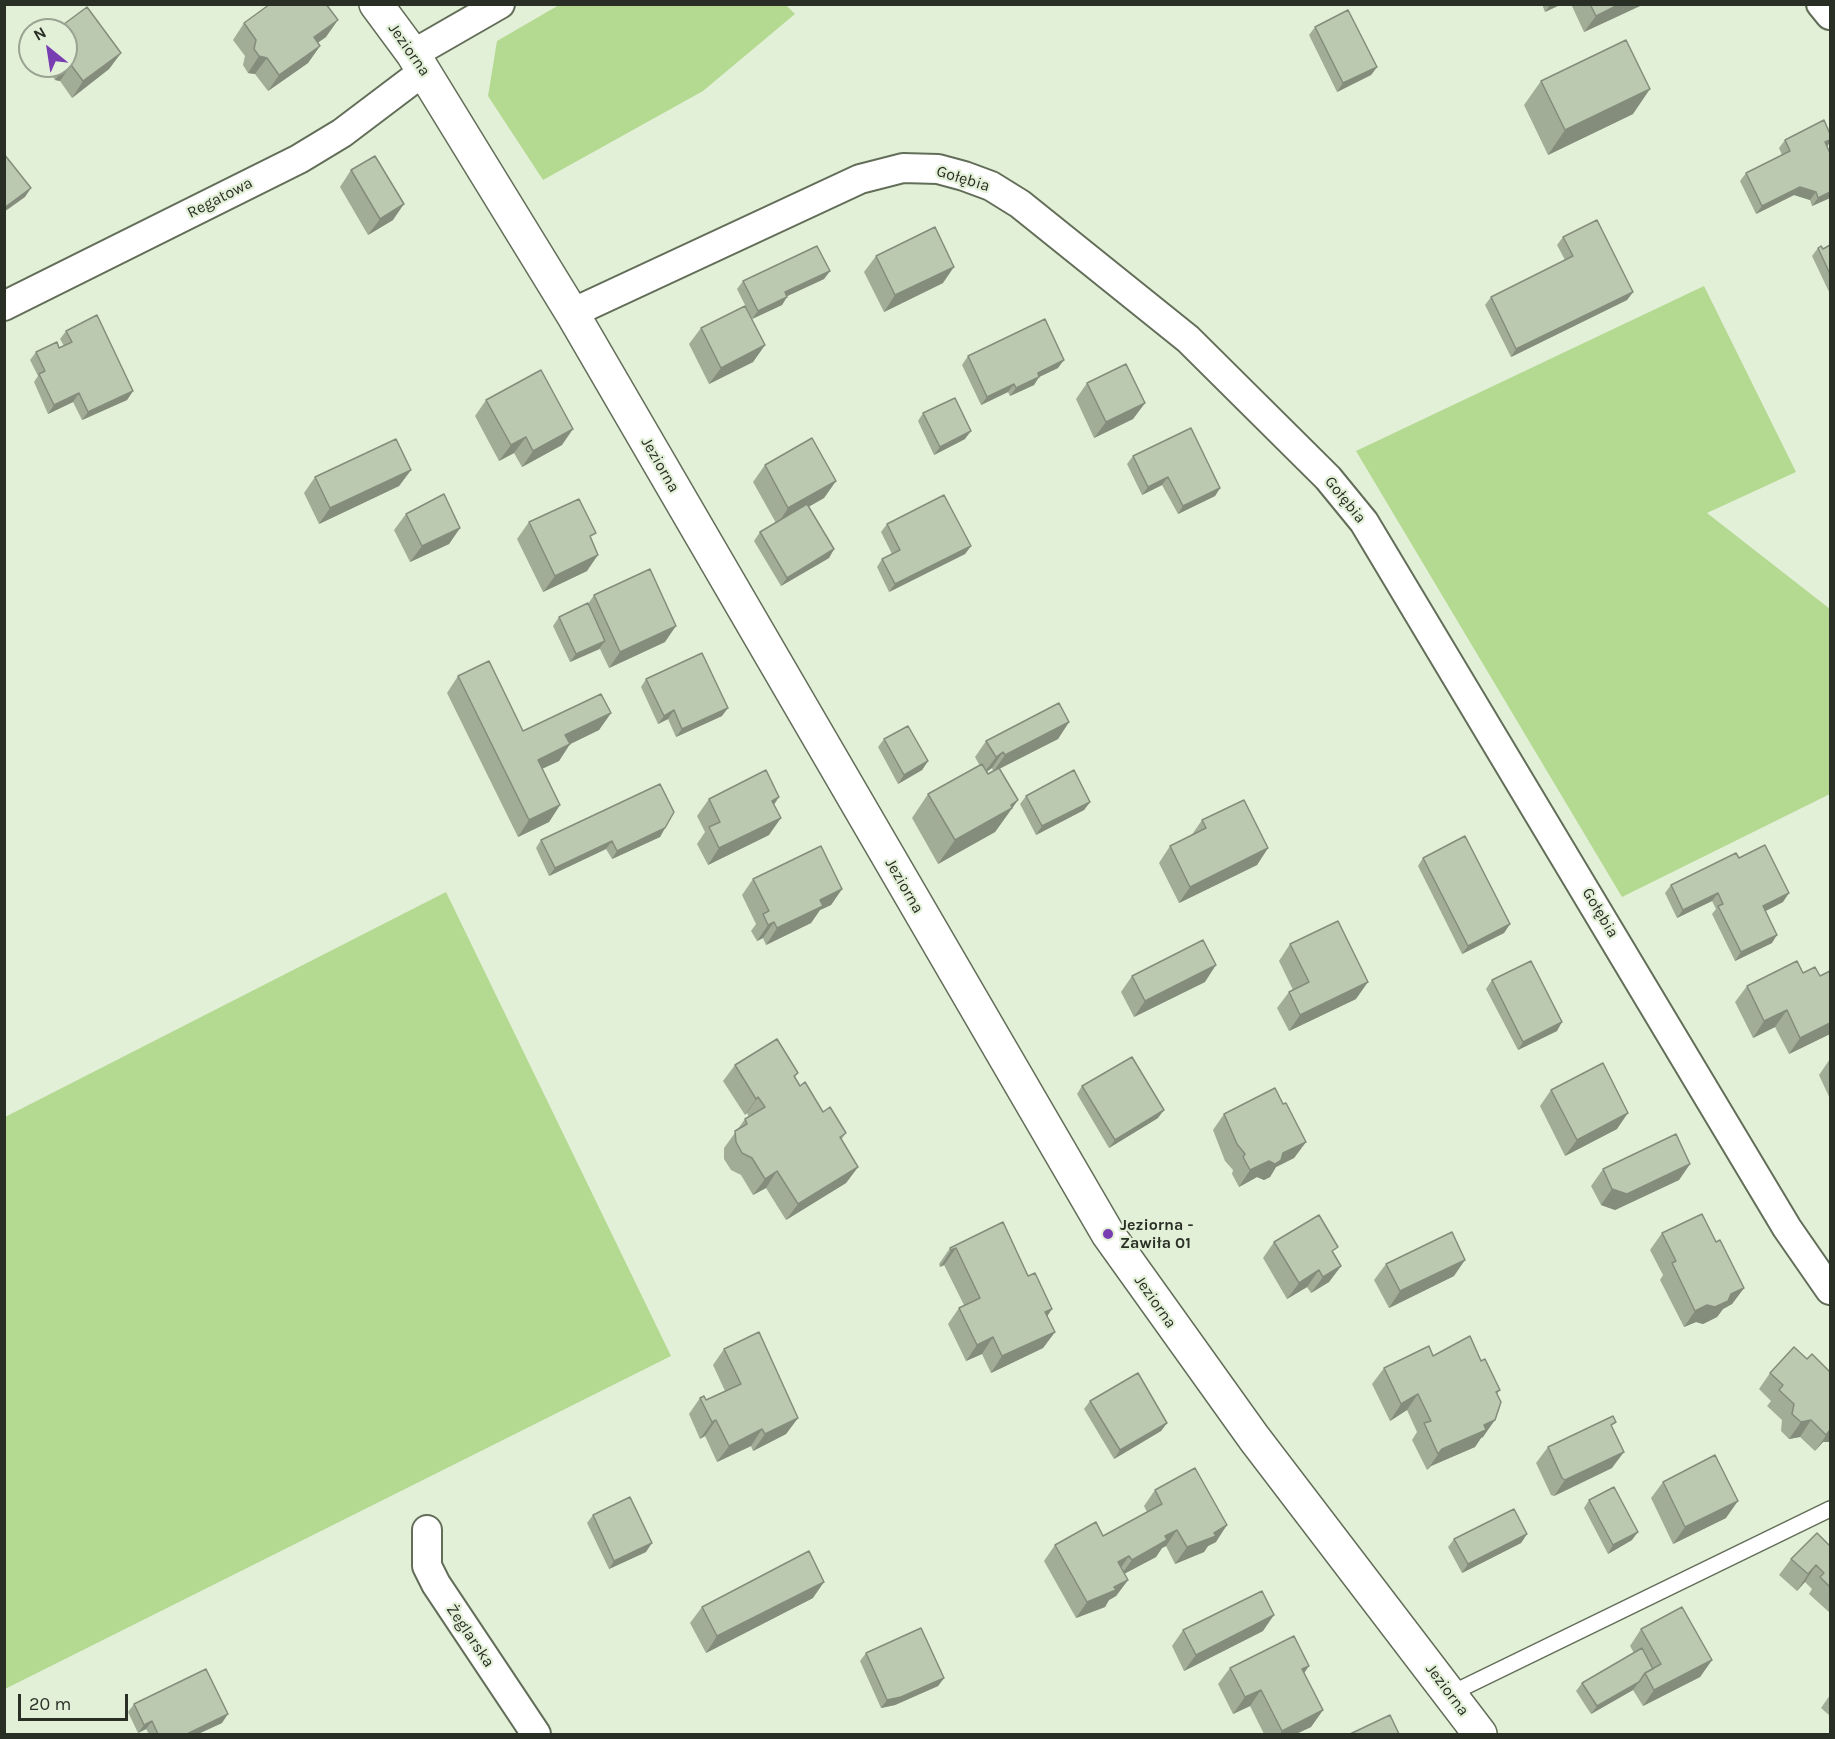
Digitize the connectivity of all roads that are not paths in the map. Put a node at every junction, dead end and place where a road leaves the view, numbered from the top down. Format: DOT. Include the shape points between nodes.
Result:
graph roads {
  1 [pos="376,4"];
  2 [pos="500,4"];
  3 [pos="1821,4"];
  4 [pos="1830,15"];
  5 [pos="418,62"];
  6 [pos="4,306"];
  7 [pos="572,313"];
  8 [pos="1830,1290"];
  9 [pos="1830,1509"];
  10 [pos="427,1530"];
  11 [pos="1450,1694"];
  12 [pos="536,1734"];
  13 [pos="1480,1734"];
  1 -- 5 [label="street, Jeziorna"];
  2 -- 5 [label="street, Regatowa"];
  3 -- 4 [label="street"];
  5 -- 6 [label="street, Regatowa" via="342,133 299,159"];
  5 -- 7 [label="street, Jeziorna"];
  7 -- 8 [label="street, Gołębia" via="860,179 903,168 938,169 964,176 991,186 1020,204 1188,339 1328,478 1364,522 1760,1183"];
  7 -- 11 [label="street, Jeziorna" via="1108,1234 1254,1438"];
  9 -- 11 [label="lane"];
  10 -- 12 [label="street, Żeglarska" via="427,1566 436,1584"];
  11 -- 13 [label="street, Jeziorna"];
}
